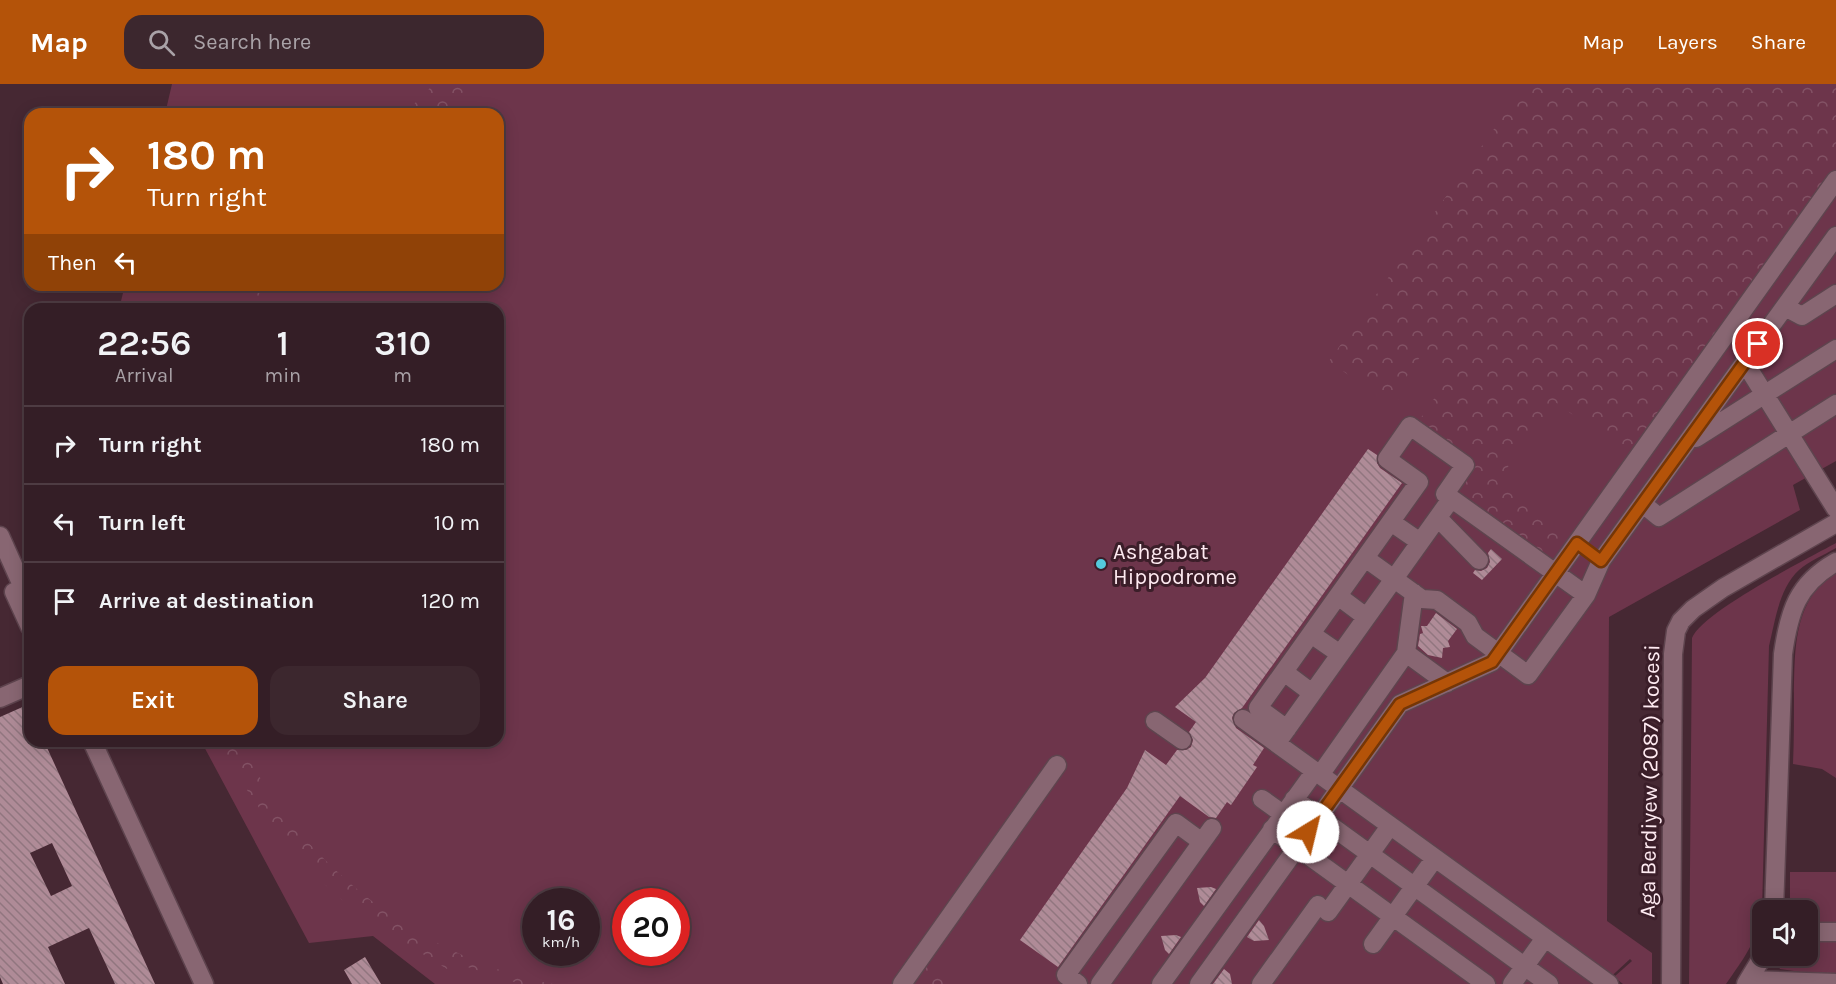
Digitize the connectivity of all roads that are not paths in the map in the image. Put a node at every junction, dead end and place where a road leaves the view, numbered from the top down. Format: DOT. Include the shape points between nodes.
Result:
graph roads {
  1 [pos="1836,180"];
  2 [pos="1836,236"];
  3 [pos="1836,294"];
  4 [pos="1785,307"];
  5 [pos="1836,349"];
  6 [pos="1745,363"];
  7 [pos="1764,394"];
  8 [pos="1836,404"];
  9 [pos="1789,434"];
  10 [pos="1686,444"];
  11 [pos="1451,499"];
  12 [pos="1642,504"];
  13 [pos="1836,509"];
  14 [pos="1438,518"];
  15 [pos="1391,522"];
  16 [pos="1836,523"];
  17 [pos="0,536"];
  18 [pos="1420,542"];
  19 [pos="1577,543"];
  20 [pos="1365,558"];
  21 [pos="0,560"];
  22 [pos="1479,560"];
  23 [pos="1601,561"];
  24 [pos="1836,562"];
  25 [pos="1556,573"];
  26 [pos="1394,579"];
  27 [pos="24,590"];
  28 [pos="1414,593"];
  29 [pos="1586,595"];
  30 [pos="1338,596"];
  31 [pos="24,614"];
  32 [pos="1366,617"];
  33 [pos="1311,634"];
  34 [pos="1406,653"];
  35 [pos="1498,653"];
  36 [pos="1340,654"];
  37 [pos="1284,672"];
  38 [pos="1447,683"];
  39 [pos="24,688"];
  40 [pos="1380,690"];
  41 [pos="1312,693"];
  42 [pos="0,698"];
  43 [pos="1400,704"];
  44 [pos="1243,719"];
  45 [pos="1155,722"];
  46 [pos="1282,736"];
  47 [pos="1182,740"];
  48 [pos="85,747"];
  49 [pos="95,747"];
  50 [pos="1057,765"];
  51 [pos="1317,773"];
  52 [pos="1339,789"];
  53 [pos="1262,799"];
  54 [pos="1294,799"];
  55 [pos="1283,814"];
  56 [pos="1319,817"];
  57 [pos="1390,826"];
  58 [pos="1272,829"];
  59 [pos="1297,847"];
  60 [pos="1370,854"];
  61 [pos="1435,858"];
  62 [pos="1149,861"];
  63 [pos="1175,880"];
  64 [pos="1348,884"];
  65 [pos="1415,886"];
  66 [pos="1122,899"];
  67 [pos="1774,900"];
  68 [pos="1148,917"];
  69 [pos="1393,917"];
  70 [pos="1818,932"];
  71 [pos="1836,932"];
  72 [pos="1094,938"];
  73 [pos="1545,938"];
  74 [pos="1373,944"];
  75 [pos="1120,956"];
  76 [pos="1525,966"];
  77 [pos="1757,966"];
  78 [pos="1748,982"];
  79 [pos="1836,983"];
  80 [pos="192,984"];
  81 [pos="204,984"];
  82 [pos="902,984"];
  83 [pos="1078,984"];
  84 [pos="1100,984"];
  85 [pos="1161,984"];
  86 [pos="1199,984"];
  87 [pos="1261,984"];
  88 [pos="1486,984"];
  89 [pos="1512,984"];
  90 [pos="1549,984"];
  91 [pos="1609,984"];
  92 [pos="1671,984"];
  1 -- 19 [label="street"];
  2 -- 4 [label="street"];
  3 -- 4 [label="street" via="1802,316"];
  4 -- 6 [label="street"];
  5 -- 7 [label="street"];
  6 -- 7 [label="street"];
  6 -- 10 [label="street"];
  7 -- 9 [label="street"];
  7 -- 10 [label="street"];
  8 -- 9 [label="street"];
  9 -- 12 [label="street" via="1659,517"];
  9 -- 13 [label="street"];
  10 -- 12 [label="street"];
  11 -- 14 [label="street"];
  11 -- 15 [label="street" via="1444,494 1466,465 1410,426 1387,459 1419,482"];
  11 -- 25 [label="street"];
  12 -- 23 [label="street"];
  14 -- 18 [label="street"];
  14 -- 22 [label="street"];
  15 -- 18 [label="street"];
  15 -- 20 [label="street"];
  16 -- 92 [label="street, Aga Berdiyew (2087) kocesi" via="1710,596 1686,615 1676,631"];
  17 -- 27 [label="street"];
  18 -- 26 [label="street"];
  19 -- 23 [label="street"];
  19 -- 25 [label="street"];
  20 -- 26 [label="street"];
  20 -- 30 [label="street"];
  21 -- 31 [label="street"];
  23 -- 29 [label="street"];
  24 -- 67 [label="street" via="1800,593 1786,632"];
  25 -- 29 [label="street"];
  25 -- 35 [label="street"];
  26 -- 28 [label="street"];
  26 -- 32 [label="street"];
  28 -- 34 [label="street"];
  28 -- 35 [label="street" via="1422,599 1437,600"];
  29 -- 35 [label="street" via="1528,675"];
  30 -- 32 [label="street"];
  30 -- 33 [label="street"];
  32 -- 36 [label="street"];
  33 -- 36 [label="street"];
  33 -- 37 [label="street"];
  34 -- 38 [label="street"];
  34 -- 40 [label="street"];
  35 -- 38 [label="street" via="1492,662"];
  36 -- 41 [label="street"];
  37 -- 41 [label="street"];
  37 -- 46 [label="street" via="1258,708"];
  38 -- 43 [label="street"];
  39 -- 42 [label="street"];
  40 -- 43 [label="street"];
  40 -- 51 [label="street"];
  41 -- 46 [label="street"];
  43 -- 52 [label="street"];
  44 -- 46 [label="street"];
  45 -- 47 [label="street"];
  46 -- 51 [label="street"];
  48 -- 80 [label="street"];
  49 -- 81 [label="street"];
  50 -- 82 [label="street"];
  51 -- 52 [label="street"];
  51 -- 54 [label="street"];
  52 -- 56 [label="street"];
  52 -- 57 [label="street"];
  53 -- 55 [label="street"];
  54 -- 55 [label="street"];
  54 -- 56 [label="street"];
  55 -- 58 [label="street"];
  56 -- 59 [label="street"];
  56 -- 60 [label="street"];
  57 -- 60 [label="street"];
  57 -- 61 [label="street"];
  58 -- 59 [label="street"];
  58 -- 85 [label="street"];
  59 -- 64 [label="street"];
  59 -- 86 [label="street"];
  60 -- 64 [label="street"];
  60 -- 65 [label="street"];
  61 -- 65 [label="street"];
  61 -- 73 [label="street"];
  62 -- 63 [label="street"];
  62 -- 63 [label="street" via="1176,823 1207,835"];
  62 -- 66 [label="street"];
  63 -- 68 [label="street"];
  64 -- 69 [label="street"];
  64 -- 87 [label="street" via="1323,908"];
  65 -- 69 [label="street"];
  65 -- 76 [label="street"];
  66 -- 68 [label="street"];
  66 -- 72 [label="street"];
  68 -- 75 [label="street"];
  69 -- 74 [label="street"];
  69 -- 88 [label="street"];
  70 -- 71 [label="street"];
  72 -- 75 [label="street"];
  72 -- 83 [label="street" via="1066,975"];
  73 -- 76 [label="street"];
  73 -- 91 [label="street"];
  75 -- 84 [label="street"];
  76 -- 89 [label="street"];
  76 -- 90 [label="street"];
  77 -- 78 [label="street"];
  78 -- 79 [label="street"];
}
